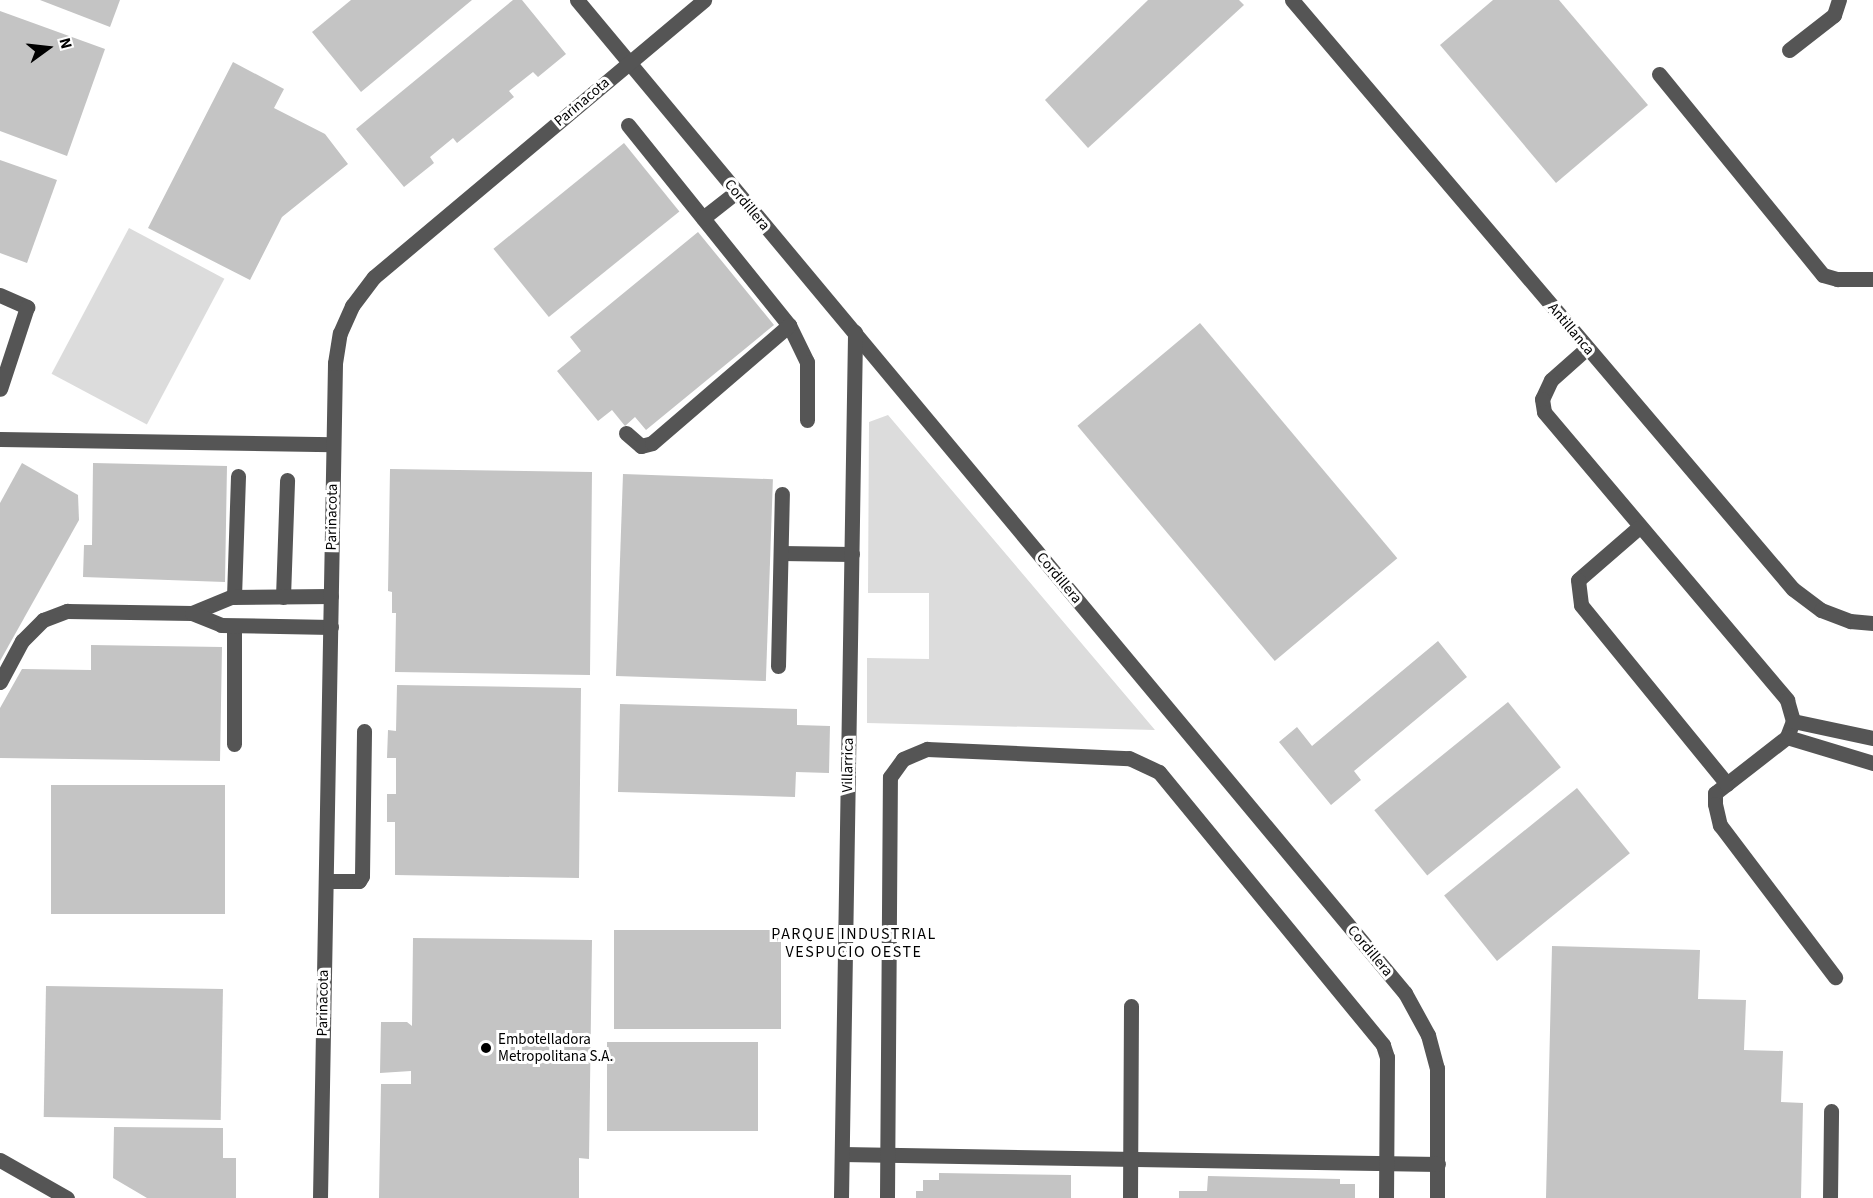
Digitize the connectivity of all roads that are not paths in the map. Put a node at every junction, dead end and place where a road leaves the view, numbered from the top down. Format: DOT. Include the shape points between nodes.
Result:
graph roads {
  1 [pos="577,0"];
  2 [pos="704,0"];
  3 [pos="1292,0"];
  4 [pos="1839,0"];
  5 [pos="1789,50"];
  6 [pos="628,63"];
  7 [pos="1659,74"];
  8 [pos="628,125"];
  9 [pos="736,192"];
  10 [pos="703,218"];
  11 [pos="1873,279"];
  12 [pos="0,295"];
  13 [pos="789,326"];
  14 [pos="855,332"];
  15 [pos="1587,348"];
  16 [pos="0,388"];
  17 [pos="807,420"];
  18 [pos="626,433"];
  19 [pos="0,439"];
  20 [pos="333,444"];
  21 [pos="238,476"];
  22 [pos="287,480"];
  23 [pos="782,494"];
  24 [pos="1638,528"];
  25 [pos="781,553"];
  26 [pos="852,554"];
  27 [pos="331,596"];
  28 [pos="234,597"];
  29 [pos="283,597"];
  30 [pos="192,613"];
  31 [pos="1873,623"];
  32 [pos="234,626"];
  33 [pos="331,627"];
  34 [pos="778,666"];
  35 [pos="0,682"];
  36 [pos="1793,721"];
  37 [pos="364,731"];
  38 [pos="1787,737"];
  39 [pos="1873,738"];
  40 [pos="234,744"];
  41 [pos="1873,763"];
  42 [pos="1727,783"];
  43 [pos="326,881"];
  44 [pos="1835,977"];
  45 [pos="1131,1006"];
  46 [pos="1831,1111"];
  47 [pos="842,1154"];
  48 [pos="888,1155"];
  49 [pos="1131,1159"];
  50 [pos="0,1160"];
  51 [pos="1387,1163"];
  52 [pos="1438,1164"];
  53 [pos="67,1198"];
  54 [pos="320,1198"];
  55 [pos="841,1198"];
  56 [pos="887,1198"];
  57 [pos="1131,1198"];
  58 [pos="1386,1198"];
  59 [pos="1437,1198"];
  60 [pos="1830,1198"];
  1 -- 6 [label="street, Cordillera"];
  2 -- 6 [label="street, Parinacota"];
  3 -- 15 [label="street, Antillanca"];
  4 -- 5 [label="street" via="1834,15"];
  6 -- 9 [label="street, Cordillera"];
  6 -- 20 [label="street, Parinacota" via="362,291 345,319 337,348"];
  7 -- 11 [label="street" via="1823,275"];
  8 -- 10 [label="street"];
  9 -- 10 [label="street"];
  9 -- 14 [label="street, Cordillera"];
  10 -- 13 [label="street"];
  12 -- 16 [label="street" via="27,307 27,317"];
  13 -- 17 [label="street" via="807,362"];
  13 -- 18 [label="street" via="652,443 641,446"];
  14 -- 26 [label="street, Villarrica"];
  14 -- 52 [label="street, Cordillera" via="1405,993 1428,1035 1437,1068"];
  15 -- 24 [label="street" via="1551,380 1542,399 1544,412"];
  15 -- 31 [label="street, Antillanca" via="1793,589 1821,610 1850,621"];
  19 -- 20 [label="street"];
  20 -- 27 [label="street, Parinacota"];
  21 -- 28 [label="street"];
  22 -- 29 [label="street"];
  23 -- 25 [label="street"];
  24 -- 36 [label="street" via="1787,700"];
  24 -- 42 [label="street" via="1578,580 1581,605"];
  25 -- 26 [label="street"];
  25 -- 34 [label="street"];
  26 -- 47 [label="street, Villarrica"];
  27 -- 29 [label="street"];
  27 -- 33 [label="street, Parinacota"];
  28 -- 29 [label="street"];
  28 -- 30 [label="street"];
  30 -- 32 [label="street"];
  30 -- 35 [label="street" via="67,611 43,620 22,641"];
  32 -- 33 [label="street"];
  32 -- 40 [label="street"];
  33 -- 43 [label="street, Parinacota"];
  36 -- 38 [label="street"];
  36 -- 39 [label="street"];
  37 -- 43 [label="street" via="362,876 358,881"];
  38 -- 41 [label="street"];
  38 -- 42 [label="street"];
  42 -- 44 [label="street" via="1715,794 1720,825"];
  43 -- 54 [label="street, Parinacota"];
  45 -- 49 [label="street"];
  46 -- 60 [label="street"];
  47 -- 48 [label="street"];
  47 -- 55 [label="street, Villarrica"];
  48 -- 49 [label="street"];
  48 -- 51 [label="street" via="890,777 903,759 927,749 1129,758 1159,772 1376,1033 1387,1057"];
  48 -- 56 [label="street"];
  49 -- 51 [label="street"];
  49 -- 57 [label="street"];
  50 -- 53 [label="street"];
  51 -- 52 [label="street"];
  51 -- 58 [label="street"];
  52 -- 59 [label="street, Cordillera"];
}
